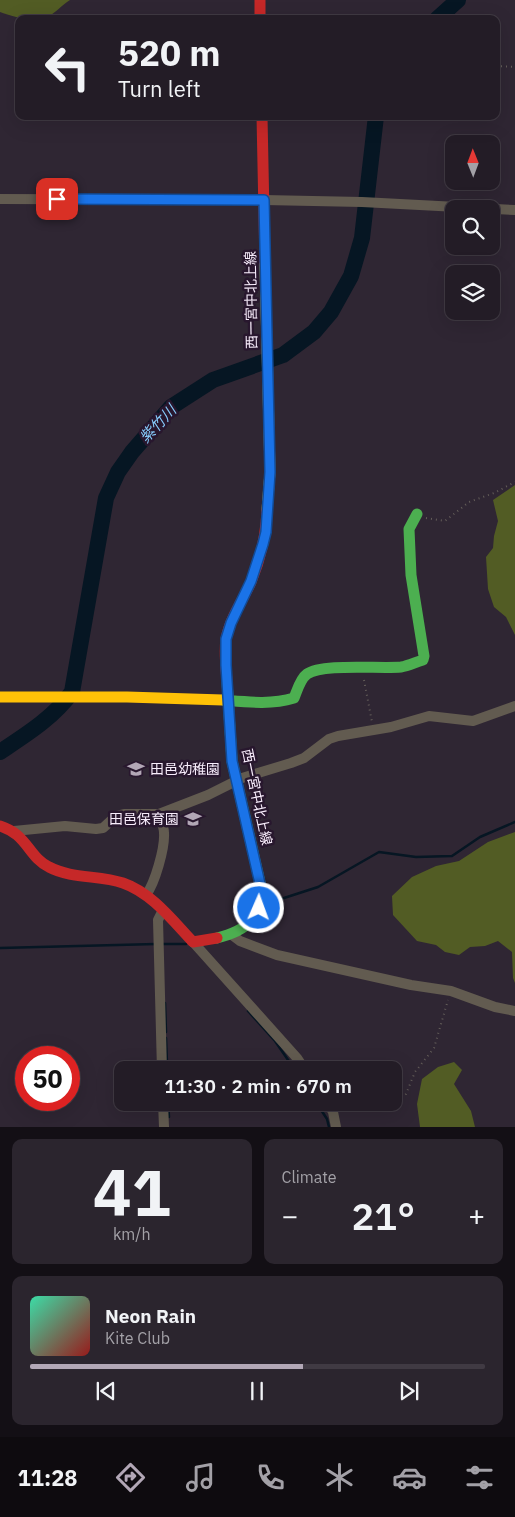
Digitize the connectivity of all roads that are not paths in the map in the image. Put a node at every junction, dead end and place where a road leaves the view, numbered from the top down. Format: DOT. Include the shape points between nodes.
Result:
graph roads {
  1 [pos="260,0"];
  2 [pos="260,15"];
  3 [pos="262,120"];
  4 [pos="0,199"];
  5 [pos="264,200"];
  6 [pos="515,210"];
  7 [pos="417,514"];
  8 [pos="0,697"];
  9 [pos="228,698"];
  10 [pos="515,706"];
  11 [pos="237,780"];
  12 [pos="159,814"];
  13 [pos="0,826"];
  14 [pos="14,831"];
  15 [pos="146,895"];
  16 [pos="162,912"];
  17 [pos="232,934"];
  18 [pos="193,942"];
  19 [pos="515,1011"];
  20 [pos="162,1061"];
  21 [pos="299,1061"];
  22 [pos="163,1111"];
  23 [pos="332,1111"];
  24 [pos="164,1127"];
  25 [pos="336,1127"];
  1 -- 2 [label="main road"];
  3 -- 5 [label="main road, 西一宮中北上線"];
  4 -- 5 [label="street"];
  5 -- 6 [label="street"];
  5 -- 9 [label="main road, 西一宮中北上線" via="270,472 266,532 251,581 226,639"];
  7 -- 9 [label="main road" via="409,529 410,557 423,660 402,667 362,667 308,673 297,695 287,701 256,702"];
  8 -- 9 [label="main road"];
  9 -- 11 [label="main road, 西一宮中北上線" via="232,761"];
  10 -- 11 [label="street" via="473,721 429,716 338,736 304,758"];
  11 -- 12 [label="street"];
  11 -- 17 [label="main road, 西一宮中北上線" via="261,898 248,926"];
  12 -- 14 [label="street" via="124,814 96,829 65,826"];
  12 -- 15 [label="street" via="164,841 154,883"];
  13 -- 14 [label="main road"];
  14 -- 15 [label="main road" via="46,867 122,883"];
  15 -- 16 [label="main road"];
  16 -- 18 [label="main road"];
  16 -- 20 [label="street" via="158,920"];
  17 -- 18 [label="main road, 西一宮中北上線"];
  17 -- 19 [label="street" via="240,941 283,956 451,991"];
  18 -- 21 [label="street"];
  22 -- 24 [label="street"];
  23 -- 25 [label="street"];
}
